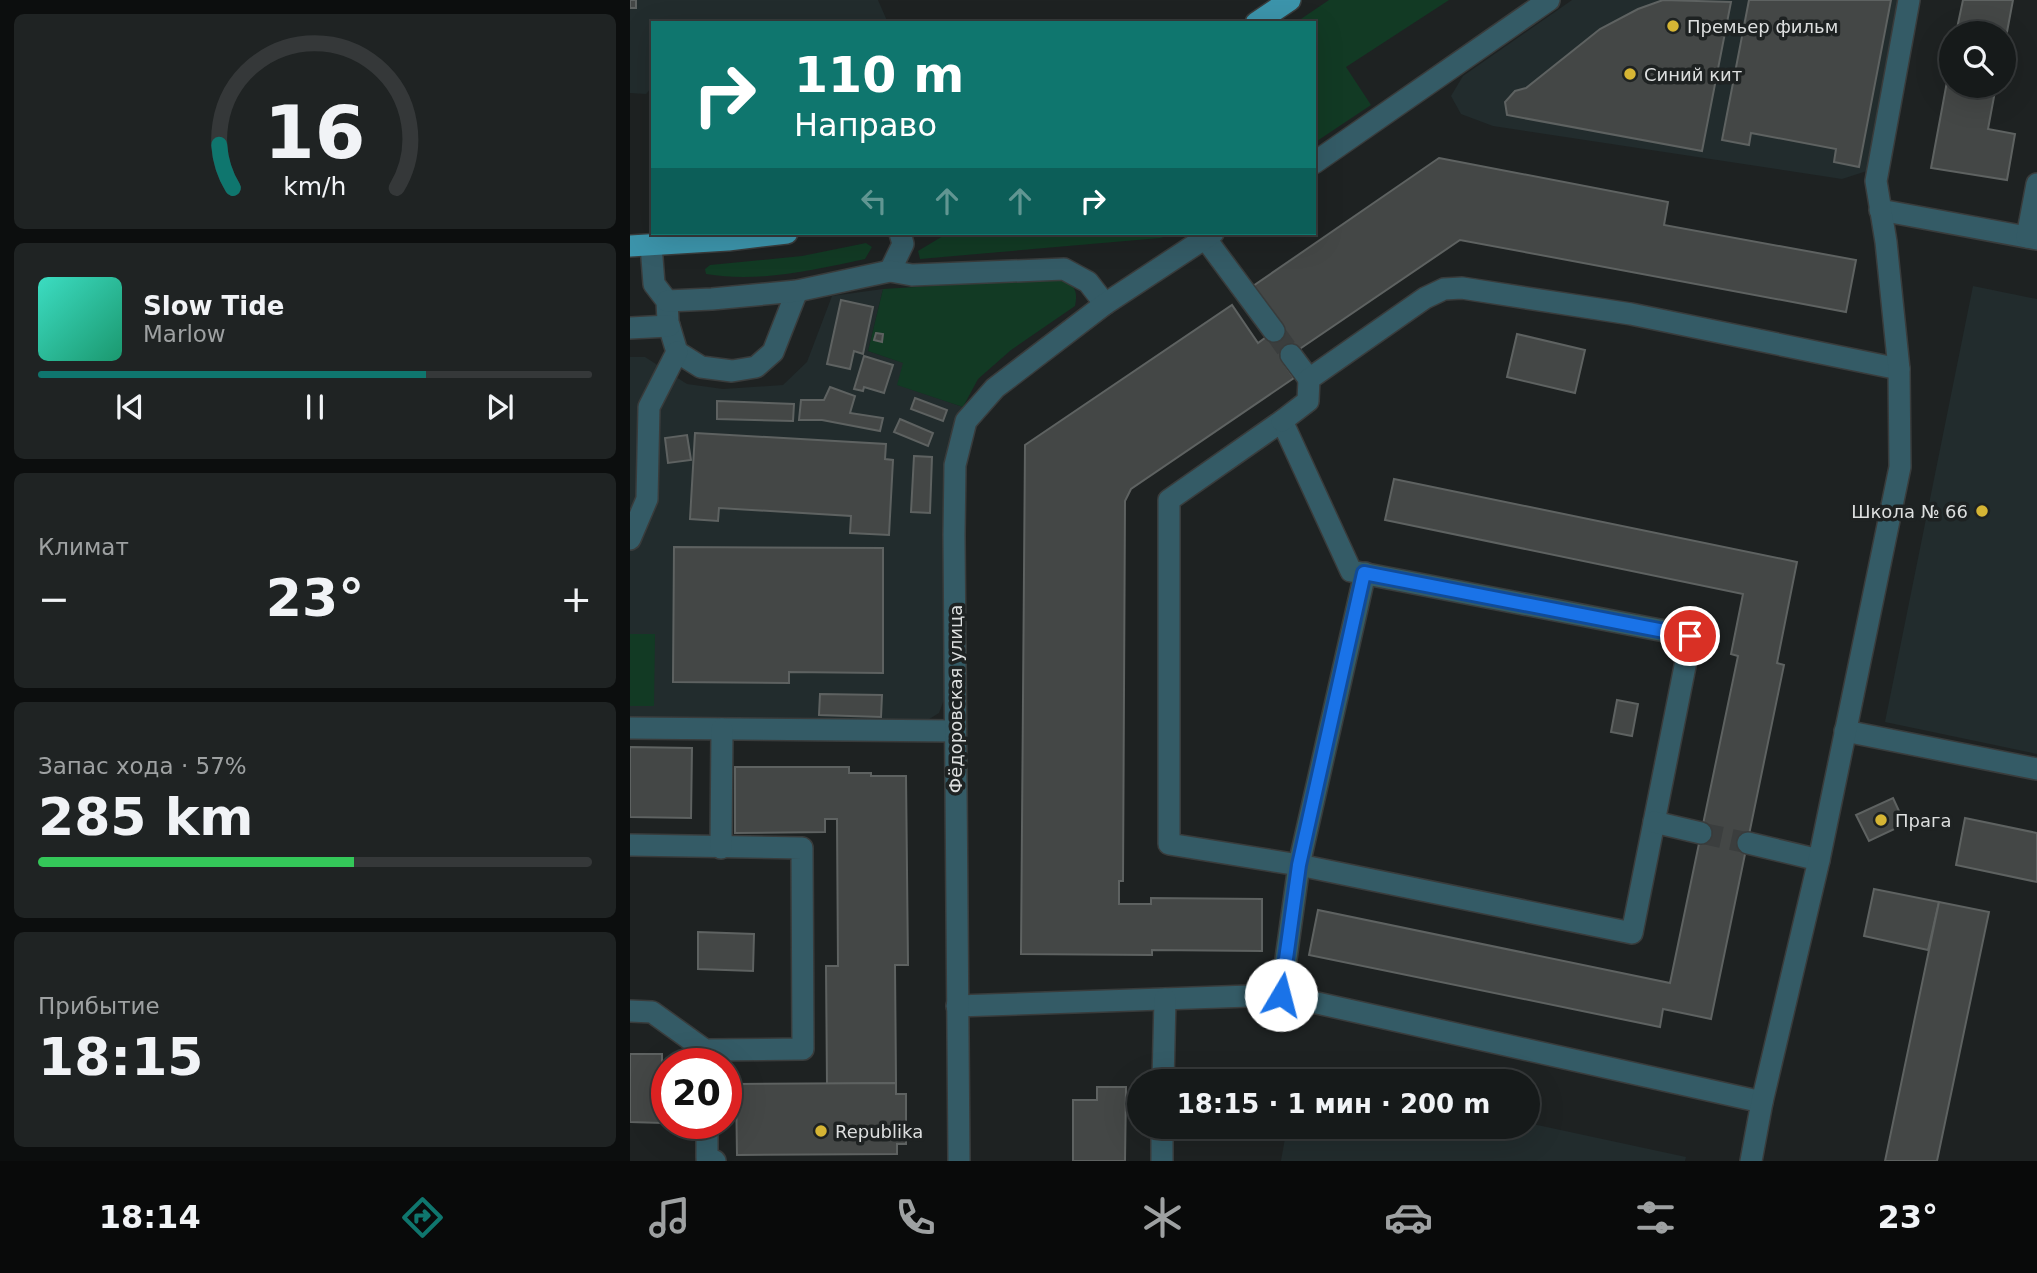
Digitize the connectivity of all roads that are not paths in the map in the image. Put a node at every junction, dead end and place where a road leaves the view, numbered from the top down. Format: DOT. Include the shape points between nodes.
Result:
graph roads {
  1 [pos="1549,0"];
  2 [pos="1909,0"];
  3 [pos="1316,162"];
  4 [pos="2036,189"];
  5 [pos="1880,210"];
  6 [pos="770,235"];
  7 [pos="901,235"];
  8 [pos="1209,235"];
  9 [pos="2032,238"];
  10 [pos="640,246"];
  11 [pos="890,271"];
  12 [pos="797,291"];
  13 [pos="667,301"];
  14 [pos="1105,304"];
  15 [pos="669,326"];
  16 [pos="630,328"];
  17 [pos="1274,331"];
  18 [pos="677,352"];
  19 [pos="1291,355"];
  20 [pos="1899,369"];
  21 [pos="1309,379"];
  22 [pos="1282,421"];
  23 [pos="630,539"];
  24 [pos="1364,573"];
  25 [pos="630,728"];
  26 [pos="722,729"];
  27 [pos="955,731"];
  28 [pos="1845,731"];
  29 [pos="2037,769"];
  30 [pos="1654,822"];
  31 [pos="1701,833"];
  32 [pos="1748,843"];
  33 [pos="630,845"];
  34 [pos="721,848"];
  35 [pos="1819,860"];
  36 [pos="1299,865"];
  37 [pos="1281,995"];
  38 [pos="1164,999"];
  39 [pos="957,1006"];
  40 [pos="630,1011"];
  41 [pos="694,1048"];
  42 [pos="742,1054"];
  43 [pos="1163,1069"];
  44 [pos="1762,1102"];
  45 [pos="708,1139"];
  46 [pos="1162,1139"];
  47 [pos="711,1160"];
  48 [pos="958,1161"];
  49 [pos="1162,1161"];
  50 [pos="1751,1161"];
  1 -- 3 [label="street"];
  2 -- 5 [label="street" via="1876,181"];
  4 -- 9 [label="street"];
  5 -- 9 [label="street"];
  5 -- 20 [label="street"];
  6 -- 10 [label="main road"];
  7 -- 11 [label="street" via="903,244"];
  8 -- 14 [label="street, Фёдоровская улица"];
  8 -- 17 [label="street"];
  10 -- 13 [label="street" via="654,284"];
  11 -- 12 [label="street"];
  11 -- 14 [label="street" via="912,275 1064,269 1088,282"];
  12 -- 13 [label="street"];
  12 -- 18 [label="street" via="773,352 756,367 732,371 701,367"];
  13 -- 15 [label="street"];
  14 -- 27 [label="street, Фёдоровская улица" via="995,388 966,421 955,465"];
  15 -- 16 [label="street"];
  15 -- 18 [label="street"];
  18 -- 23 [label="street" via="649,407 647,499"];
  19 -- 21 [label="street"];
  20 -- 21 [label="street" via="1631,314 1462,288 1444,289 1425,298"];
  20 -- 28 [label="street" via="1900,467"];
  21 -- 22 [label="street" via="1308,401"];
  22 -- 24 [label="street" via="1350,571"];
  22 -- 36 [label="street" via="1170,500 1169,844"];
  24 -- 30 [label="street" via="1690,636"];
  24 -- 36 [label="street"];
  25 -- 26 [label="street"];
  26 -- 27 [label="street"];
  26 -- 34 [label="street"];
  27 -- 39 [label="street, Фёдоровская улица"];
  28 -- 29 [label="street"];
  28 -- 35 [label="street"];
  30 -- 31 [label="street"];
  30 -- 36 [label="street" via="1632,933"];
  32 -- 35 [label="street"];
  33 -- 34 [label="street"];
  34 -- 42 [label="street" via="802,848 803,1049"];
  35 -- 44 [label="street"];
  36 -- 37 [label="street"];
  37 -- 38 [label="street"];
  37 -- 44 [label="street"];
  38 -- 39 [label="street"];
  38 -- 43 [label="street"];
  39 -- 48 [label="street, Фёдоровская улица"];
  40 -- 41 [label="street" via="652,1012"];
  44 -- 50 [label="street"];
  45 -- 47 [label="street"];
  46 -- 49 [label="street"];
}
